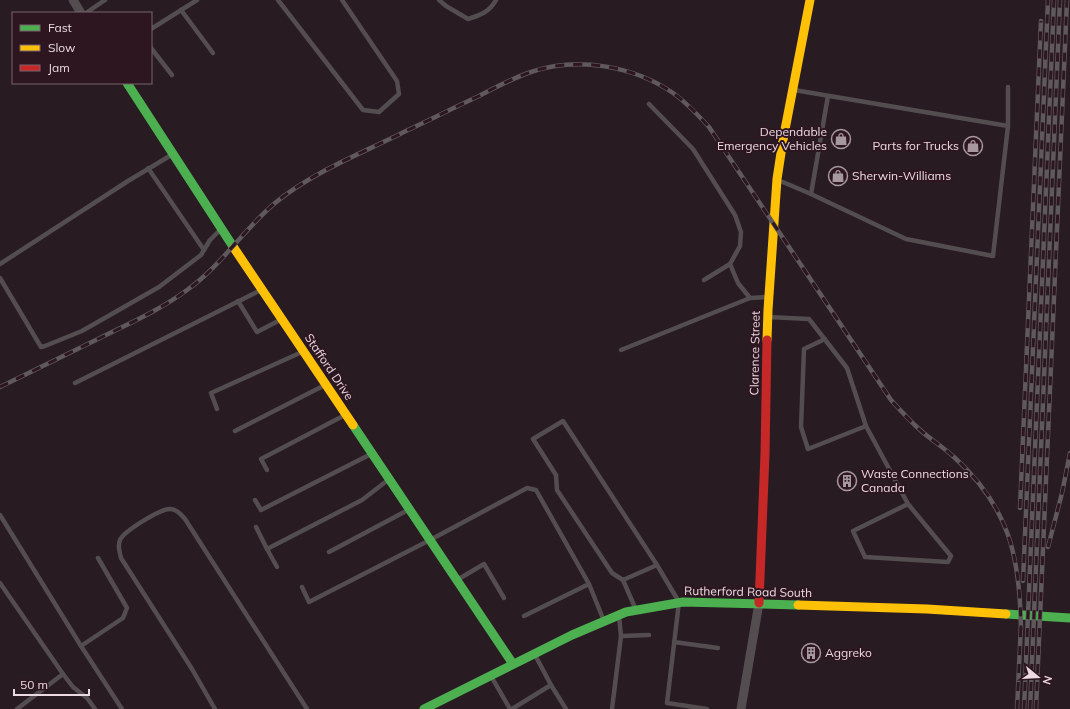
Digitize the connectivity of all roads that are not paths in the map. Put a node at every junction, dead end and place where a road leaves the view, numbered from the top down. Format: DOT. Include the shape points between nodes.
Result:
graph roads {
  1 [pos="73,0"];
  2 [pos="105,0"];
  3 [pos="197,0"];
  4 [pos="278,0"];
  5 [pos="342,0"];
  6 [pos="439,0"];
  7 [pos="496,0"];
  8 [pos="810,0"];
  9 [pos="181,10"];
  10 [pos="80,12"];
  11 [pos="87,12"];
  12 [pos="152,29"];
  13 [pos="152,49"];
  14 [pos="213,53"];
  15 [pos="172,75"];
  16 [pos="128,84"];
  17 [pos="1008,87"];
  18 [pos="792,90"];
  19 [pos="828,96"];
  20 [pos="649,104"];
  21 [pos="1008,126"];
  22 [pos="173,154"];
  23 [pos="148,168"];
  24 [pos="777,179"];
  25 [pos="812,194"];
  26 [pos="222,228"];
  27 [pos="204,250"];
  28 [pos="0,264"];
  29 [pos="730,264"];
  30 [pos="0,278"];
  31 [pos="704,280"];
  32 [pos="262,289"];
  33 [pos="769,296"];
  34 [pos="750,298"];
  35 [pos="238,301"];
  36 [pos="768,317"];
  37 [pos="282,319"];
  38 [pos="825,339"];
  39 [pos="621,350"];
  40 [pos="304,352"];
  41 [pos="75,383"];
  42 [pos="326,385"];
  43 [pos="217,410"];
  44 [pos="346,415"];
  45 [pos="866,426"];
  46 [pos="235,431"];
  47 [pos="372,454"];
  48 [pos="267,470"];
  49 [pos="390,479"];
  50 [pos="255,500"];
  51 [pos="908,504"];
  52 [pos="409,509"];
  53 [pos="0,515"];
  54 [pos="256,527"];
  55 [pos="430,540"];
  56 [pos="267,549"];
  57 [pos="329,552"];
  58 [pos="98,558"];
  59 [pos="657,564"];
  60 [pos="277,567"];
  61 [pos="457,580"];
  62 [pos="623,580"];
  63 [pos="0,583"];
  64 [pos="589,584"];
  65 [pos="302,587"];
  66 [pos="504,598"];
  67 [pos="679,602"];
  68 [pos="759,604"];
  69 [pos="636,610"];
  70 [pos="619,615"];
  71 [pos="524,616"];
  72 [pos="1070,618"];
  73 [pos="604,621"];
  74 [pos="649,635"];
  75 [pos="621,636"];
  76 [pos="674,642"];
  77 [pos="82,646"];
  78 [pos="718,648"];
  79 [pos="534,653"];
  80 [pos="513,664"];
  81 [pos="63,674"];
  82 [pos="491,675"];
  83 [pos="550,685"];
  84 [pos="430,708"];
  85 [pos="16,709"];
  86 [pos="95,709"];
  87 [pos="122,709"];
  88 [pos="215,709"];
  89 [pos="307,709"];
  90 [pos="511,709"];
  91 [pos="566,709"];
  92 [pos="612,709"];
  93 [pos="707,709"];
  94 [pos="741,709"];
  1 -- 10 [label="street"];
  2 -- 11 [label="lane"];
  3 -- 9 [label="lane"];
  4 -- 5 [label="lane" via="364,110 379,112 399,94 397,81"];
  6 -- 7 [label="lane" via="468,18 482,15"];
  8 -- 18 [label="street, Clarence Street"];
  9 -- 12 [label="lane"];
  9 -- 14 [label="lane"];
  13 -- 15 [label="lane"];
  16 -- 22 [label="street, Stafford Drive"];
  17 -- 21 [label="lane"];
  18 -- 19 [label="lane"];
  18 -- 24 [label="street, Clarence Street"];
  19 -- 21 [label="lane"];
  19 -- 25 [label="lane"];
  20 -- 29 [label="lane" via="693,149 735,215 741,232 740,246"];
  21 -- 25 [label="lane" via="993,256 906,239"];
  22 -- 23 [label="lane"];
  22 -- 26 [label="street, Stafford Drive"];
  23 -- 27 [label="lane"];
  23 -- 28 [label="lane"];
  24 -- 25 [label="lane"];
  24 -- 33 [label="street, Clarence Street"];
  26 -- 27 [label="lane"];
  26 -- 32 [label="street, Stafford Drive"];
  27 -- 30 [label="lane" via="159,287 82,332 41,347"];
  29 -- 31 [label="lane"];
  29 -- 34 [label="lane" via="738,283"];
  32 -- 35 [label="lane"];
  32 -- 37 [label="street, Stafford Drive"];
  33 -- 34 [label="lane"];
  33 -- 36 [label="street, Clarence Street"];
  34 -- 39 [label="lane"];
  35 -- 37 [label="lane" via="257,332"];
  35 -- 41 [label="lane"];
  36 -- 38 [label="lane" via="809,319"];
  36 -- 68 [label="street, Clarence Street"];
  37 -- 40 [label="street, Stafford Drive"];
  38 -- 45 [label="lane" via="847,368"];
  38 -- 45 [label="lane" via="804,349 801,427 808,449"];
  40 -- 42 [label="street, Stafford Drive"];
  40 -- 43 [label="lane" via="211,393"];
  42 -- 44 [label="street, Stafford Drive"];
  42 -- 46 [label="lane"];
  44 -- 47 [label="street, Stafford Drive"];
  44 -- 48 [label="lane" via="261,459"];
  45 -- 51 [label="lane"];
  47 -- 49 [label="street, Stafford Drive"];
  47 -- 50 [label="lane" via="261,510"];
  49 -- 52 [label="street, Stafford Drive"];
  49 -- 56 [label="lane" via="362,500"];
  51 -- 51 [label="lane" via="951,556 948,562 866,557 853,532"];
  52 -- 55 [label="street, Stafford Drive"];
  52 -- 57 [label="lane"];
  53 -- 77 [label="lane"];
  54 -- 56 [label="lane"];
  55 -- 61 [label="street, Stafford Drive"];
  55 -- 64 [label="lane" via="527,488 536,490"];
  55 -- 65 [label="lane" via="309,602"];
  56 -- 60 [label="lane"];
  58 -- 77 [label="lane" via="127,608 123,618"];
  59 -- 62 [label="lane"];
  59 -- 62 [label="lane" via="563,421 533,439 556,475 557,490 612,573"];
  59 -- 67 [label="lane"];
  61 -- 66 [label="lane" via="484,564"];
  61 -- 80 [label="street, Stafford Drive"];
  62 -- 69 [label="lane"];
  63 -- 81 [label="lane"];
  64 -- 71 [label="lane"];
  64 -- 73 [label="lane"];
  67 -- 68 [label="street, Rutherford Road South"];
  67 -- 69 [label="street, Rutherford Road South"];
  67 -- 76 [label="lane"];
  68 -- 72 [label="street, Rutherford Road South" via="927,609"];
  68 -- 94 [label="street, Clarence Street"];
  69 -- 70 [label="street, Rutherford Road South"];
  70 -- 73 [label="street, Rutherford Road South"];
  70 -- 75 [label="lane"];
  73 -- 79 [label="street, Rutherford Road South"];
  74 -- 75 [label="lane"];
  75 -- 92 [label="lane"];
  76 -- 78 [label="lane"];
  76 -- 93 [label="lane" via="667,703"];
  77 -- 87 [label="lane"];
  79 -- 80 [label="street, Rutherford Road South"];
  79 -- 83 [label="lane"];
  80 -- 82 [label="street, Rutherford Road South"];
  81 -- 85 [label="lane"];
  81 -- 86 [label="lane"];
  82 -- 84 [label="street, Rutherford Road South"];
  82 -- 90 [label="lane"];
  83 -- 90 [label="lane"];
  83 -- 91 [label="lane"];
  88 -- 89 [label="lane" via="121,558 118,547 120,539 162,510 175,510 185,519"];
}
